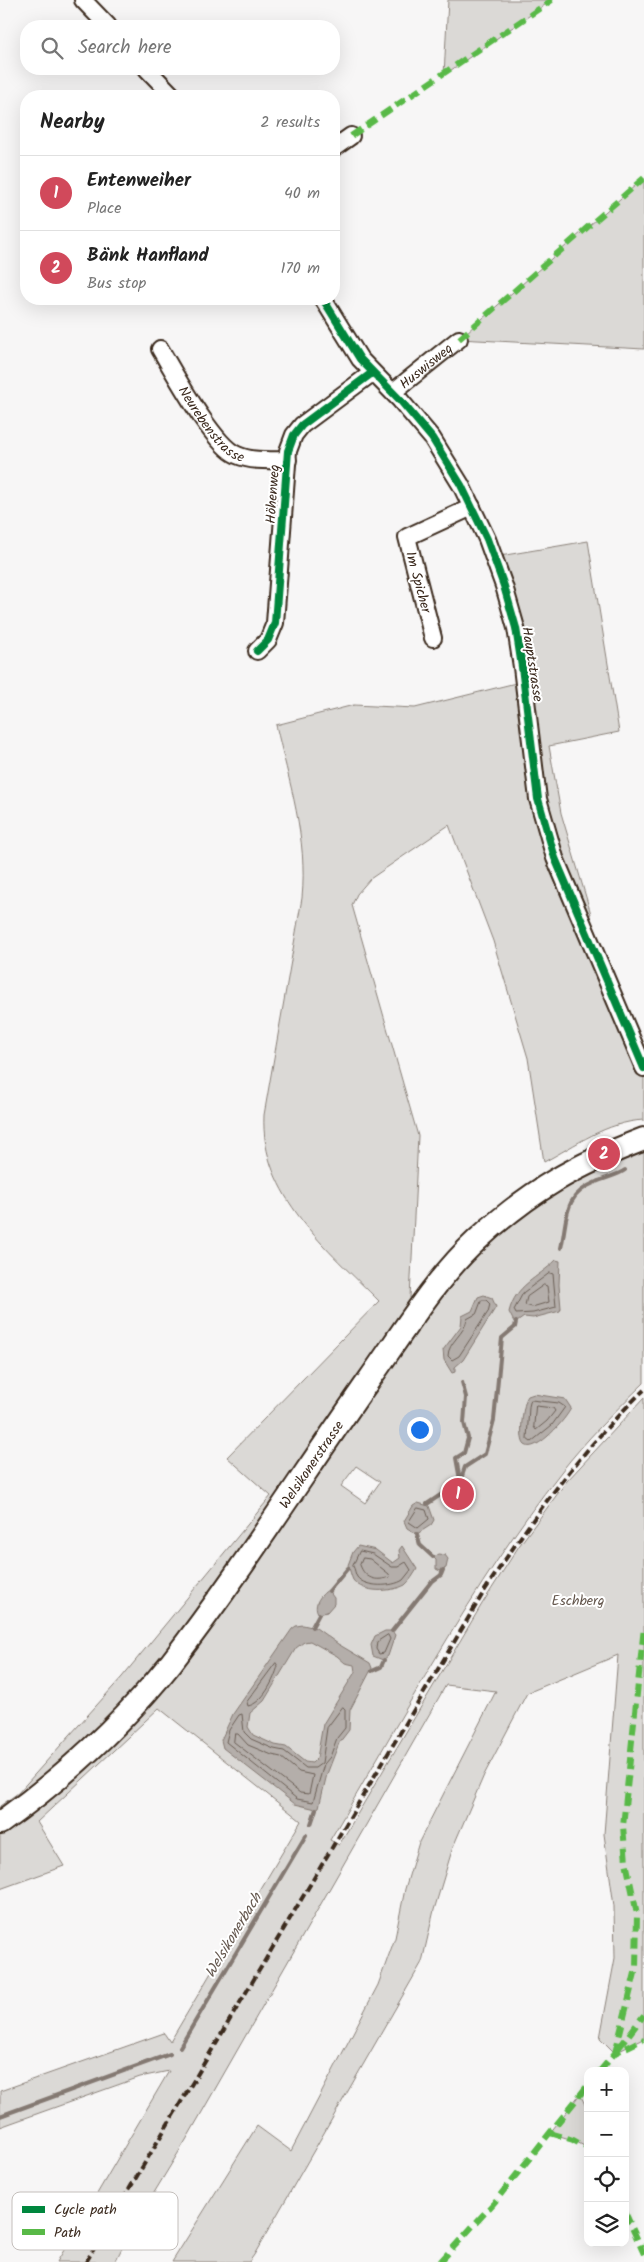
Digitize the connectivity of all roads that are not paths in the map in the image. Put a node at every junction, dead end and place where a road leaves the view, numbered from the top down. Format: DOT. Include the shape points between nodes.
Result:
graph roads {
  1 [pos="83,0"];
  2 [pos="102,20"];
  3 [pos="153,75"];
  4 [pos="167,90"];
  5 [pos="350,136"];
  6 [pos="340,144"];
  7 [pos="326,305"];
  8 [pos="459,339"];
  9 [pos="160,349"];
  10 [pos="372,373"];
  11 [pos="392,392"];
  12 [pos="288,460"];
  13 [pos="472,506"];
  14 [pos="434,638"];
  15 [pos="257,651"];
  16 [pos="644,1068"];
  17 [pos="644,1139"];
  18 [pos="0,1823"];
  1 -- 2 [label="street"];
  3 -- 4 [label="street"];
  5 -- 6 [label="street"];
  7 -- 10 [label="street, Hauptstrasse" via="349,344"];
  8 -- 11 [label="street, Huswisweg"];
  9 -- 12 [label="street, Neurebenstrasse" via="215,436 228,450 253,459"];
  10 -- 11 [label="street, Hauptstrasse"];
  10 -- 12 [label="street, Höhenweg" via="302,425 290,443"];
  11 -- 13 [label="street, Hauptstrasse" via="432,438"];
  12 -- 15 [label="street, Höhenweg" via="275,623 268,640"];
  13 -- 14 [label="street, Im Spicher" via="407,537"];
  13 -- 16 [label="street, Hauptstrasse" via="494,557 516,628 538,799 555,858"];
  17 -- 18 [label="main road, Welsikonerstrasse" via="584,1164 541,1188 461,1256 421,1306 170,1664 90,1750"];
}
